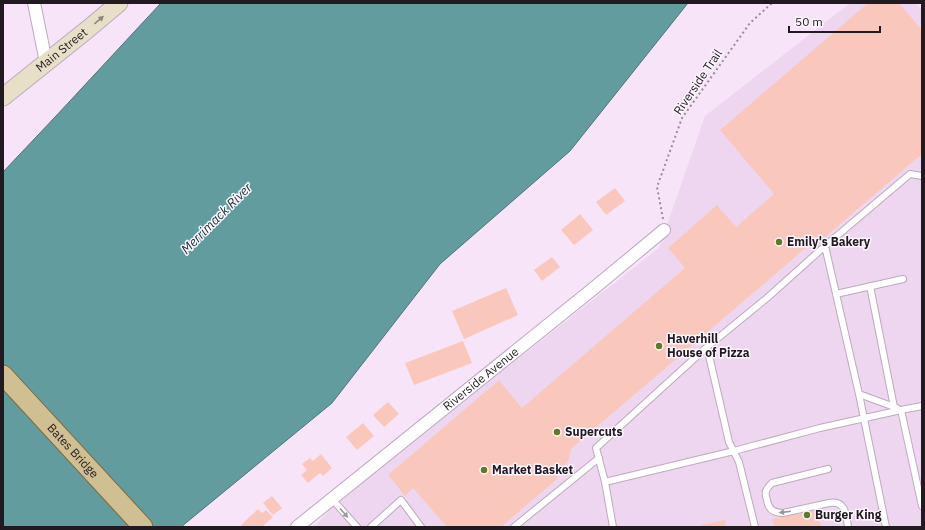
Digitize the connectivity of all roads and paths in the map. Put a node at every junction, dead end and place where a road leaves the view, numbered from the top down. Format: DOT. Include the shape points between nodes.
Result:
graph roads {
  1 [pos="34,3"];
  2 [pos="119,3"];
  3 [pos="772,3"];
  4 [pos="46,62"];
  5 [pos="3,97"];
  6 [pos="922,176"];
  7 [pos="664,230"];
  8 [pos="825,246"];
  9 [pos="903,279"];
  10 [pos="870,286"];
  11 [pos="836,294"];
  12 [pos="707,347"];
  13 [pos="3,374"];
  14 [pos="859,394"];
  15 [pos="922,406"];
  16 [pos="894,407"];
  17 [pos="901,410"];
  18 [pos="864,418"];
  19 [pos="734,451"];
  20 [pos="599,458"];
  21 [pos="828,469"];
  22 [pos="605,482"];
  23 [pos="332,499"];
  24 [pos="922,506"];
  25 [pos="143,527"];
  26 [pos="297,527"];
  27 [pos="356,527"];
  28 [pos="371,527"];
  29 [pos="421,527"];
  30 [pos="514,527"];
  31 [pos="613,527"];
  32 [pos="755,527"];
  33 [pos="848,527"];
  34 [pos="886,527"];
  1 -- 4 [label="street"];
  4 -- 2 [label="street, Main Street, one-way"];
  3 -- 7 [label="path, Riverside Trail" via="750,23 682,118 657,187"];
  4 -- 5 [label="street, Main Street"];
  6 -- 8 [label="lane" via="910,174"];
  7 -- 23 [label="street, Riverside Avenue"];
  8 -- 11 [label="lane"];
  8 -- 12 [label="lane"];
  9 -- 10 [label="lane"];
  10 -- 11 [label="lane"];
  10 -- 16 [label="lane"];
  11 -- 14 [label="lane"];
  12 -- 19 [label="lane" via="729,442"];
  12 -- 20 [label="lane" via="596,448"];
  13 -- 25 [label="main road, Bates Bridge"];
  14 -- 16 [label="lane"];
  14 -- 18 [label="lane"];
  15 -- 17 [label="lane"];
  16 -- 17 [label="lane"];
  17 -- 18 [label="lane"];
  17 -- 24 [label="lane"];
  18 -- 19 [label="lane"];
  18 -- 34 [label="lane"];
  19 -- 22 [label="lane"];
  19 -- 32 [label="lane"];
  20 -- 22 [label="lane"];
  20 -- 30 [label="lane"];
  33 -- 21 [label="lane, one-way" via="845,510 837,503 783,513 769,508 766,493 772,483"];
  22 -- 31 [label="lane"];
  23 -- 26 [label="street, Riverside Avenue"];
  23 -- 27 [label="lane, one-way"];
  28 -- 29 [label="lane" via="401,500"];
}
